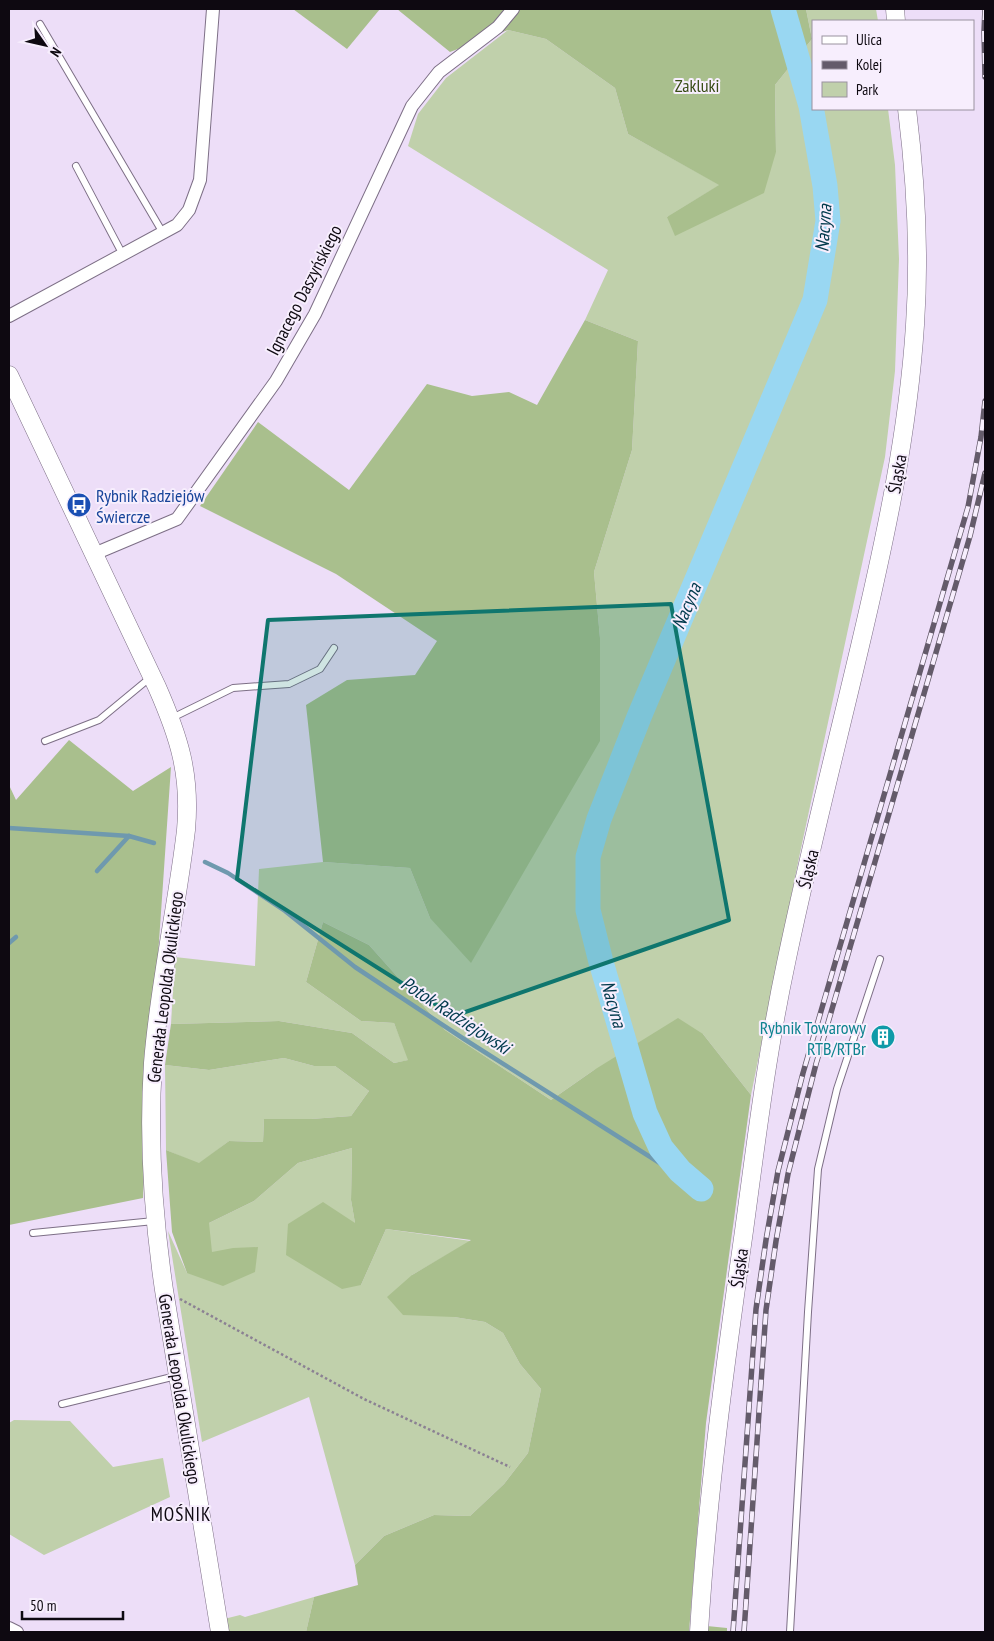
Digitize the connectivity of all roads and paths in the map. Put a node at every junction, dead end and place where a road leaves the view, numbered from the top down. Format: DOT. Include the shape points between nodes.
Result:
graph roads {
  1 [pos="213,9"];
  2 [pos="513,9"];
  3 [pos="40,24"];
  4 [pos="907,110"];
  5 [pos="76,166"];
  6 [pos="163,233"];
  7 [pos="123,255"];
  8 [pos="9,316"];
  9 [pos="9,375"];
  10 [pos="94,554"];
  11 [pos="334,648"];
  12 [pos="152,676"];
  13 [pos="171,719"];
  14 [pos="45,741"];
  15 [pos="880,959"];
  16 [pos="155,1221"];
  17 [pos="33,1234"];
  18 [pos="164,1290"];
  19 [pos="177,1375"];
  20 [pos="62,1404"];
  21 [pos="510,1467"];
  22 [pos="9,1628"];
  23 [pos="17,1632"];
  24 [pos="220,1632"];
  25 [pos="699,1632"];
  26 [pos="790,1632"];
  1 -- 6 [label="street" via="200,180 189,210 177,225"];
  2 -- 10 [label="street, Ignacego Daszyńskiego" via="498,27 439,72 412,106 314,314 276,381 177,519"];
  3 -- 6 [label="lane"];
  4 -- 25 [label="street, Śląska" via="917,207 918,271 904,440 768,1054 720,1404"];
  5 -- 7 [label="lane"];
  6 -- 7 [label="street"];
  7 -- 8 [label="street"];
  9 -- 10 [label="street, Generała Leopolda Okulickiego"];
  10 -- 12 [label="street, Generała Leopolda Okulickiego"];
  11 -- 13 [label="lane" via="320,669 290,684 233,688"];
  12 -- 13 [label="street, Generała Leopolda Okulickiego"];
  12 -- 14 [label="lane" via="99,720"];
  13 -- 16 [label="street, Generała Leopolda Okulickiego" via="184,763 187,811 153,1062"];
  15 -- 26 [label="lane" via="837,1089 818,1169"];
  16 -- 17 [label="lane"];
  16 -- 18 [label="street, Generała Leopolda Okulickiego"];
  18 -- 19 [label="street, Generała Leopolda Okulickiego"];
  18 -- 21 [label="path" via="364,1399"];
  19 -- 20 [label="lane"];
  19 -- 24 [label="street, Generała Leopolda Okulickiego"];
  22 -- 23 [label="street"];
}
